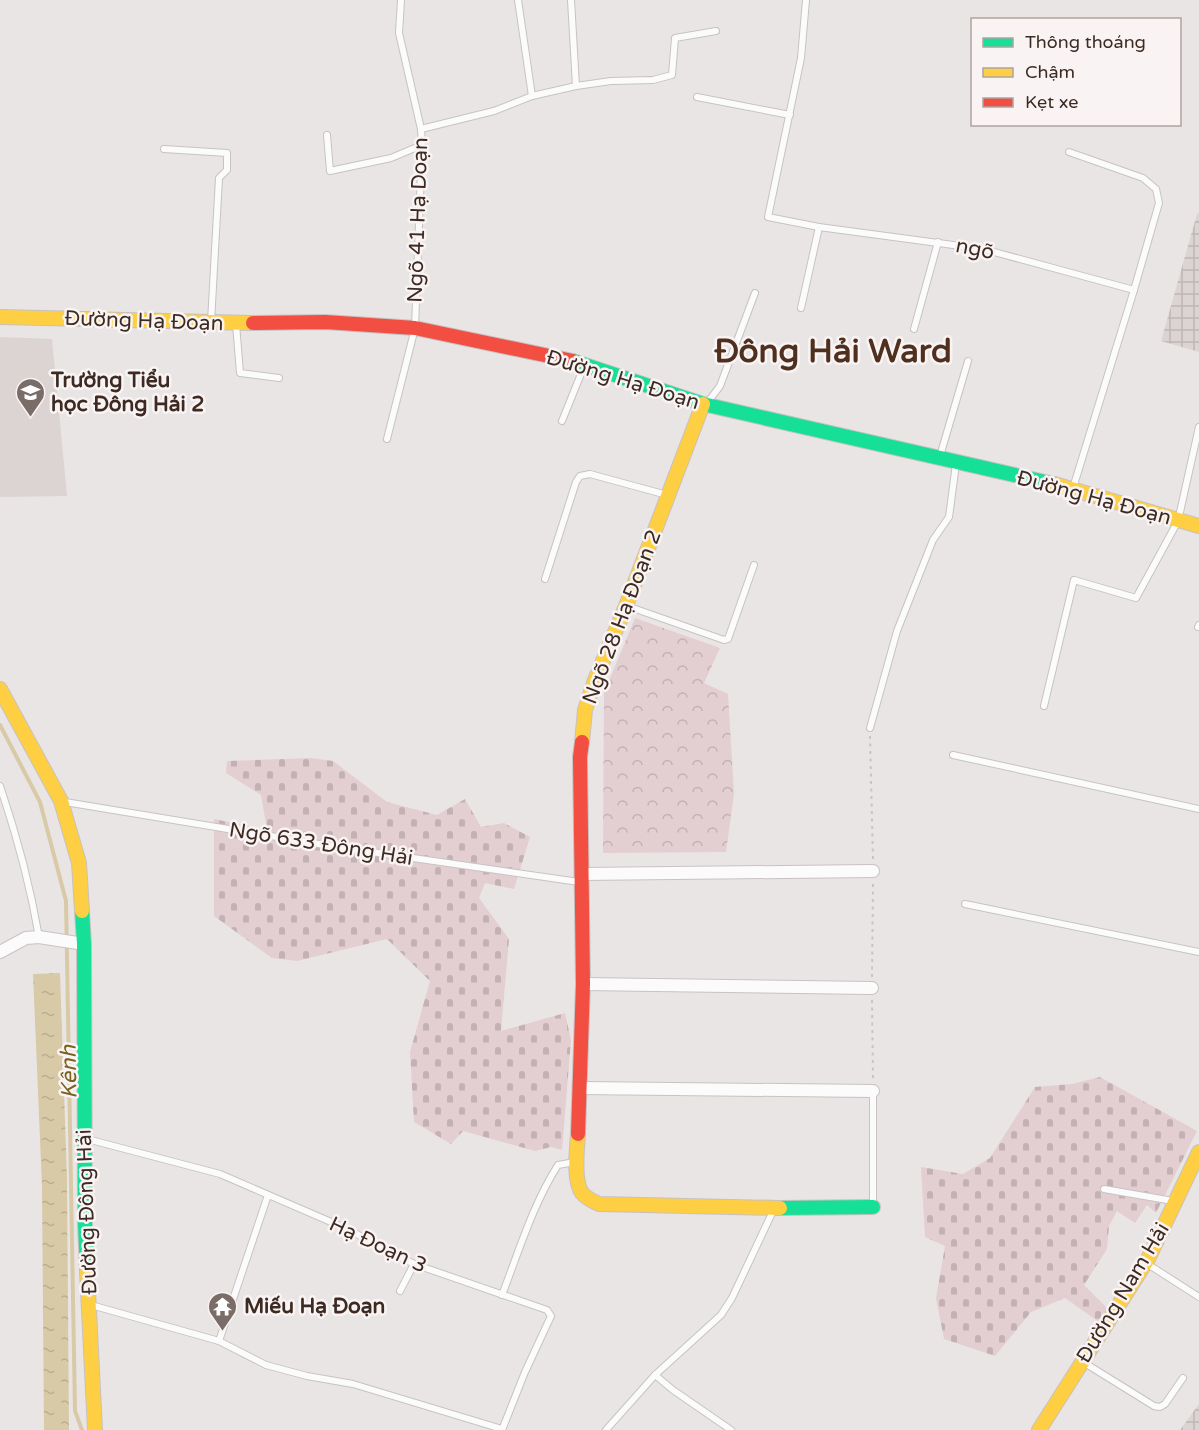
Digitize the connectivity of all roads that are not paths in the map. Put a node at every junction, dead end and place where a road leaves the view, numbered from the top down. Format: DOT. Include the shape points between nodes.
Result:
graph roads {
  1 [pos="401,0"];
  2 [pos="518,0"];
  3 [pos="571,0"];
  4 [pos="806,0"];
  5 [pos="716,31"];
  6 [pos="576,86"];
  7 [pos="532,96"];
  8 [pos="697,98"];
  9 [pos="790,115"];
  10 [pos="422,129"];
  11 [pos="327,135"];
  12 [pos="422,145"];
  13 [pos="164,149"];
  14 [pos="1069,152"];
  15 [pos="819,227"];
  16 [pos="938,242"];
  17 [pos="1134,290"];
  18 [pos="755,293"];
  19 [pos="801,308"];
  20 [pos="0,316"];
  21 [pos="211,323"];
  22 [pos="236,323"];
  23 [pos="415,328"];
  24 [pos="914,329"];
  25 [pos="968,361"];
  26 [pos="586,364"];
  27 [pos="279,378"];
  28 [pos="703,404"];
  29 [pos="562,421"];
  30 [pos="1199,427"];
  31 [pos="387,439"];
  32 [pos="939,459"];
  33 [pos="957,463"];
  34 [pos="1072,488"];
  35 [pos="668,495"];
  36 [pos="1178,521"];
  37 [pos="1199,526"];
  38 [pos="754,565"];
  39 [pos="544,579"];
  40 [pos="626,606"];
  41 [pos="0,689"];
  42 [pos="1044,706"];
  43 [pos="870,728"];
  44 [pos="953,755"];
  45 [pos="0,786"];
  46 [pos="61,801"];
  47 [pos="1199,809"];
  48 [pos="873,871"];
  49 [pos="582,878"];
  50 [pos="965,904"];
  51 [pos="39,937"];
  52 [pos="80,943"];
  53 [pos="0,952"];
  54 [pos="1199,952"];
  55 [pos="583,984"];
  56 [pos="872,988"];
  57 [pos="580,1088"];
  58 [pos="873,1091"];
  59 [pos="84,1138"];
  60 [pos="1199,1152"];
  61 [pos="577,1162"];
  62 [pos="1104,1189"];
  63 [pos="268,1195"];
  64 [pos="1176,1201"];
  65 [pos="873,1207"];
  66 [pos="775,1208"];
  67 [pos="1146,1263"];
  68 [pos="414,1264"];
  69 [pos="400,1291"];
  70 [pos="502,1295"];
  71 [pos="1199,1298"];
  72 [pos="91,1305"];
  73 [pos="219,1341"];
  74 [pos="1083,1361"];
  75 [pos="655,1376"];
  76 [pos="1183,1378"];
  77 [pos="95,1430"];
  78 [pos="502,1430"];
  79 [pos="606,1430"];
  80 [pos="731,1430"];
  81 [pos="1039,1430"];
  1 -- 10 [label="lane, Ngõ 41 Hạ Doạn" via="399,33"];
  2 -- 7 [label="lane"];
  3 -- 6 [label="lane"];
  4 -- 9 [label="lane, ngõ" via="801,58"];
  5 -- 6 [label="lane" via="675,38 672,75"];
  6 -- 7 [label="lane"];
  7 -- 10 [label="lane" via="494,111"];
  8 -- 9 [label="lane"];
  9 -- 15 [label="lane, ngõ" via="768,217"];
  10 -- 12 [label="lane, Ngõ 41 Hạ Doạn"];
  11 -- 12 [label="lane" via="330,171 391,158"];
  12 -- 23 [label="lane, Ngõ 41 Hạ Doạn"];
  13 -- 21 [label="lane" via="227,153 227,170 219,178"];
  14 -- 17 [label="lane" via="1143,178 1156,189 1159,203"];
  15 -- 16 [label="lane, ngõ"];
  15 -- 19 [label="lane"];
  16 -- 17 [label="lane, ngõ" via="983,249"];
  16 -- 24 [label="lane"];
  17 -- 34 [label="lane"];
  18 -- 28 [label="lane" via="720,386 710,401"];
  20 -- 21 [label="street, Đường Hạ Đoạn"];
  21 -- 22 [label="street, Đường Hạ Đoạn"];
  22 -- 23 [label="street, Đường Hạ Đoạn" via="326,322"];
  22 -- 27 [label="lane" via="240,373"];
  23 -- 26 [label="street, Đường Hạ Đoạn"];
  23 -- 31 [label="lane, Ngõ 41 Hạ Doạn"];
  25 -- 32 [label="lane"];
  26 -- 28 [label="street, Đường Hạ Đoạn"];
  26 -- 29 [label="lane"];
  28 -- 32 [label="street, Đường Hạ Đoạn"];
  28 -- 35 [label="street, Ngõ 28 Hạ Đoạn 2"];
  30 -- 36 [label="lane"];
  32 -- 33 [label="street, Đường Hạ Đoạn"];
  33 -- 34 [label="street, Đường Hạ Đoạn"];
  33 -- 43 [label="lane" via="949,517 933,540 897,631"];
  34 -- 36 [label="street, Đường Hạ Đoạn"];
  35 -- 39 [label="lane" via="590,474 580,476"];
  35 -- 40 [label="street, Ngõ 28 Hạ Đoạn 2"];
  36 -- 37 [label="street, Đường Hạ Đoạn"];
  36 -- 42 [label="lane" via="1136,598 1074,580"];
  38 -- 40 [label="lane" via="728,639"];
  40 -- 49 [label="street, Ngõ 28 Hạ Đoạn 2" via="585,710 580,758"];
  41 -- 46 [label="street, Đường Đông Hải"];
  44 -- 47 [label="lane"];
  45 -- 51 [label="lane" via="19,842"];
  46 -- 49 [label="lane, Ngõ 633 Đông Hải" via="337,847"];
  46 -- 52 [label="street, Đường Đông Hải" via="79,863"];
  48 -- 49 [label="street"];
  49 -- 55 [label="street, Ngõ 28 Hạ Đoạn 2"];
  50 -- 54 [label="lane"];
  51 -- 52 [label="street"];
  51 -- 53 [label="street" via="26,938"];
  52 -- 59 [label="street, Đường Đông Hải"];
  55 -- 56 [label="street"];
  55 -- 57 [label="street, Ngõ 28 Hạ Đoạn 2"];
  57 -- 58 [label="street"];
  57 -- 61 [label="street, Ngõ 28 Hạ Đoạn 2"];
  58 -- 65 [label="lane"];
  59 -- 63 [label="lane, Hạ Đoạn 3" via="220,1174"];
  59 -- 72 [label="street, Đường Đông Hải"];
  60 -- 64 [label="street, Đường Nam Hải"];
  61 -- 66 [label="street, Ngõ 28 Hạ Đoạn 2" via="579,1190 599,1204"];
  61 -- 70 [label="lane" via="558,1165 554,1172"];
  62 -- 64 [label="lane"];
  63 -- 68 [label="lane, Hạ Đoạn 3" via="345,1228"];
  63 -- 73 [label="lane"];
  64 -- 67 [label="street, Đường Nam Hải"];
  65 -- 66 [label="street"];
  66 -- 75 [label="lane" via="721,1316"];
  67 -- 71 [label="lane"];
  67 -- 74 [label="street, Đường Nam Hải"];
  68 -- 69 [label="lane"];
  68 -- 70 [label="lane, Hạ Đoạn 3"];
  70 -- 78 [label="lane, Hạ Đoạn 3" via="547,1310 551,1317"];
  72 -- 73 [label="lane"];
  72 -- 77 [label="street, Đường Đông Hải"];
  73 -- 78 [label="lane" via="266,1365 353,1384"];
  74 -- 76 [label="lane" via="1154,1406 1160,1407"];
  74 -- 81 [label="street, Đường Nam Hải"];
  75 -- 79 [label="lane"];
  75 -- 80 [label="lane"];
}
